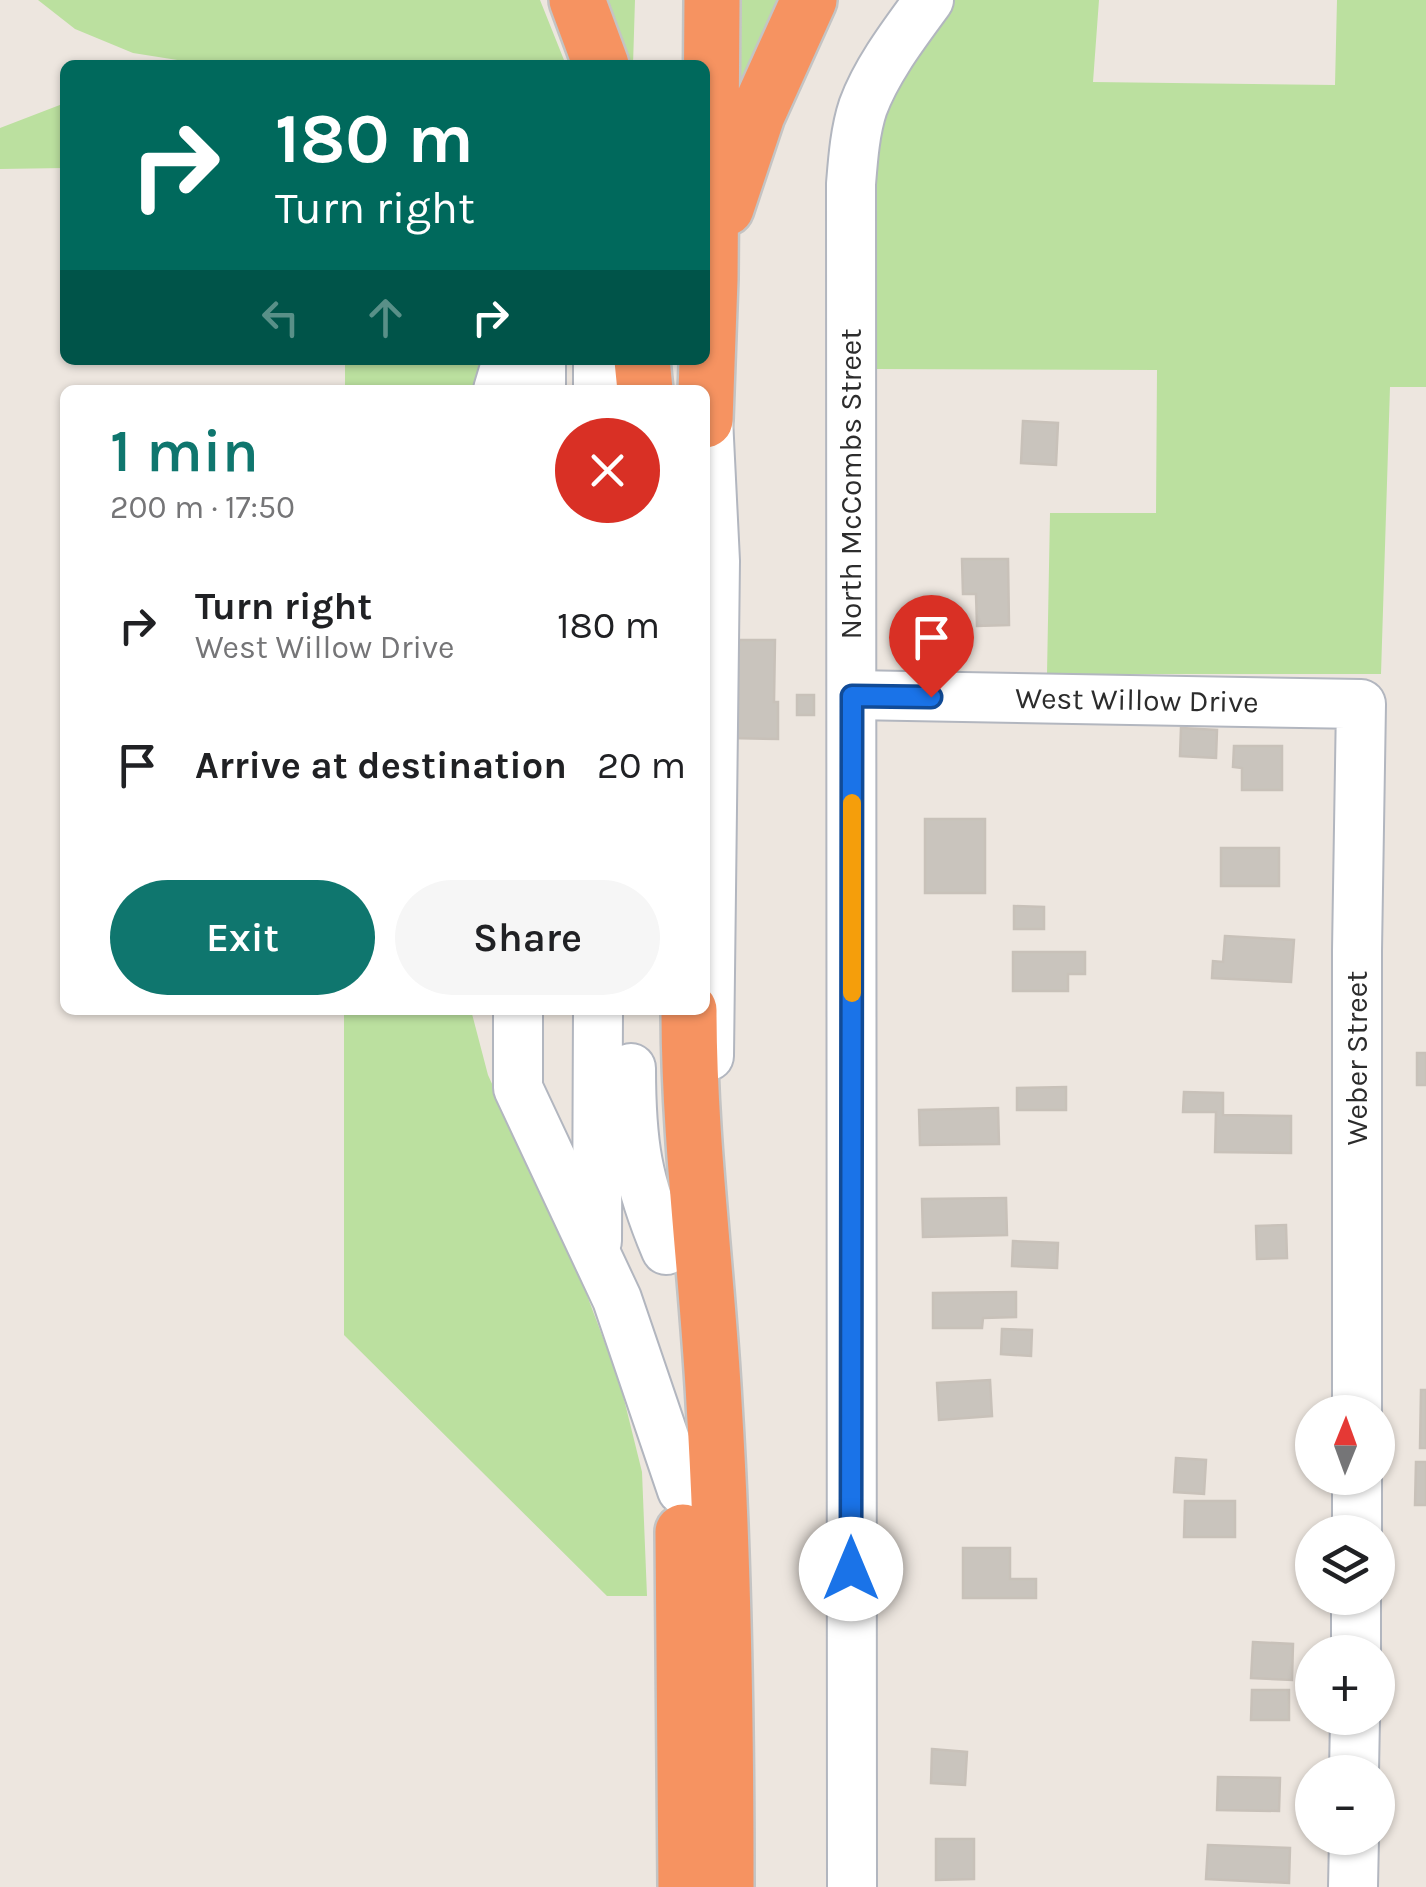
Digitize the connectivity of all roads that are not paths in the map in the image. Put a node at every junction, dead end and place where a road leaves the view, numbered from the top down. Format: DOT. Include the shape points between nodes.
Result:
graph roads {
  1 [pos="577,0"];
  2 [pos="674,0"];
  3 [pos="712,0"];
  4 [pos="809,0"];
  5 [pos="928,0"];
  6 [pos="600,60"];
  7 [pos="674,60"];
  8 [pos="710,279"];
  9 [pos="710,532"];
  10 [pos="852,696"];
  11 [pos="1361,704"];
  12 [pos="710,965"];
  13 [pos="498,1015"];
  14 [pos="518,1015"];
  15 [pos="544,1015"];
  16 [pos="568,1015"];
  17 [pos="598,1015"];
  18 [pos="630,1015"];
  19 [pos="657,1015"];
  20 [pos="689,1015"];
  21 [pos="710,1015"];
  22 [pos="518,1088"];
  23 [pos="545,1145"];
  24 [pos="567,1192"];
  25 [pos="696,1194"];
  26 [pos="666,1250"];
  27 [pos="597,1256"];
  28 [pos="1357,1395"];
  29 [pos="682,1490"];
  30 [pos="1354,1855"];
  31 [pos="686,1887"];
  32 [pos="726,1887"];
  33 [pos="852,1887"];
  34 [pos="1353,1887"];
  1 -- 6 [label="highway"];
  2 -- 7 [label="highway"];
  3 -- 8 [label="highway"];
  4 -- 8 [label="highway" via="730,190"];
  5 -- 10 [label="street, North McCombs Street" via="883,69 854,147"];
  9 -- 12 [label="street"];
  10 -- 11 [label="street, West Willow Drive"];
  10 -- 33 [label="street, North McCombs Street"];
  11 -- 28 [label="street, Weber Street"];
  13 -- 22 [label="street"];
  14 -- 22 [label="street"];
  15 -- 23 [label="street"];
  16 -- 24 [label="street"];
  17 -- 27 [label="street"];
  18 -- 26 [label="street" via="631,1131 643,1196"];
  19 -- 26 [label="highway"];
  20 -- 25 [label="highway"];
  21 -- 25 [label="street"];
  22 -- 23 [label="street"];
  23 -- 24 [label="street"];
  24 -- 27 [label="street"];
  25 -- 32 [label="highway" via="715,1420"];
  26 -- 29 [label="highway"];
  27 -- 29 [label="street"];
  29 -- 31 [label="highway"];
  30 -- 34 [label="street"];
}
